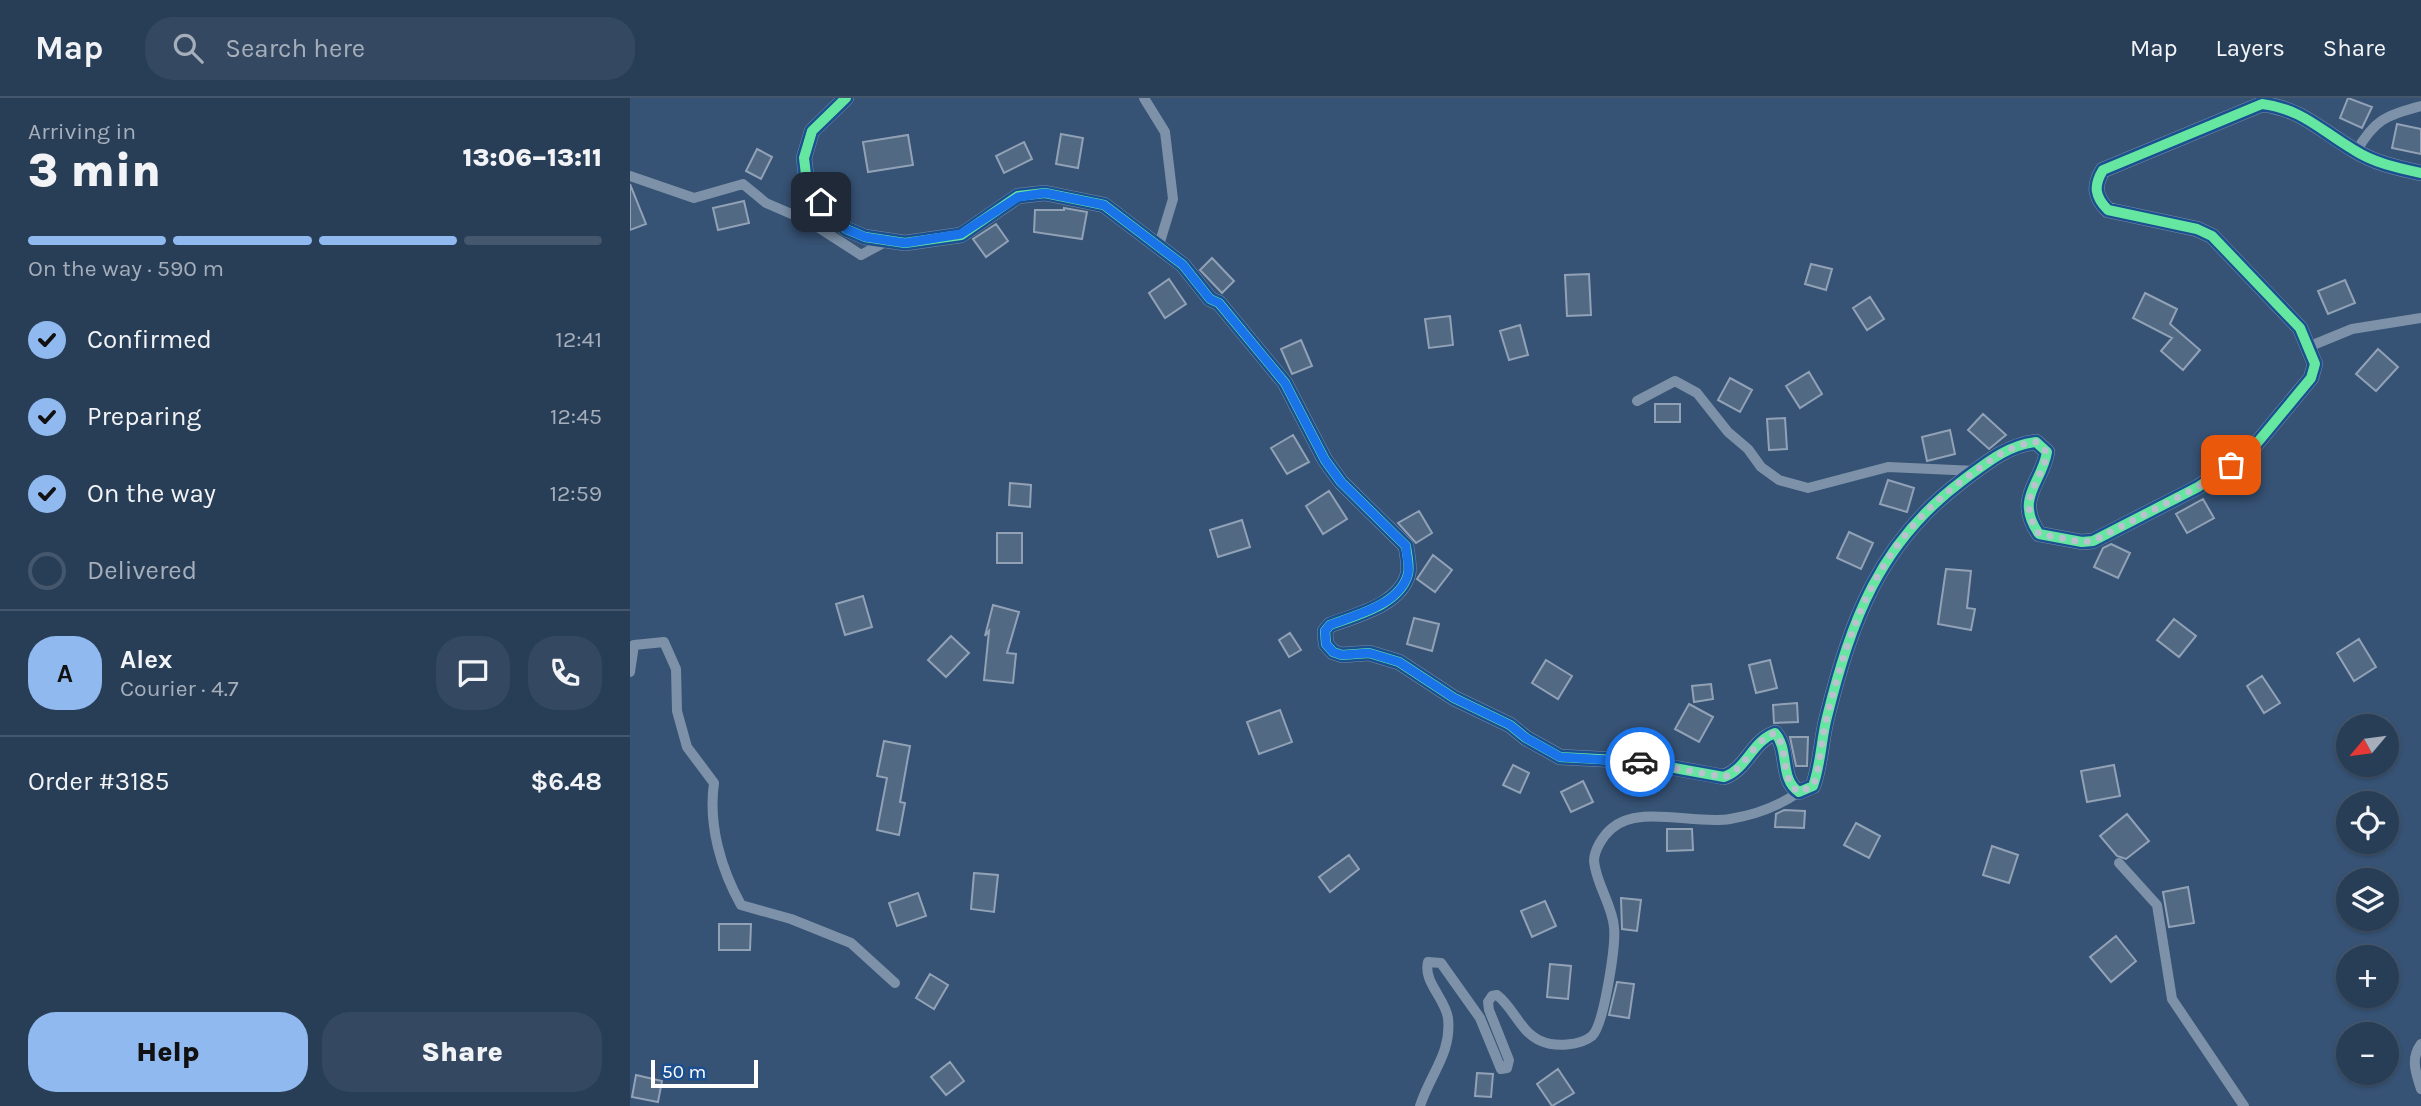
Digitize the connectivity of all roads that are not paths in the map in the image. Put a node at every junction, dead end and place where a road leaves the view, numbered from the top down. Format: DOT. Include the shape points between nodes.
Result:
graph roads {
  1 [pos="846,98"];
  2 [pos="1144,98"];
  3 [pos="2282,102"];
  4 [pos="2421,106"];
  5 [pos="2356,152"];
  6 [pos="2421,173"];
  7 [pos="630,176"];
  8 [pos="887,241"];
  9 [pos="1159,245"];
  10 [pos="2421,318"];
  11 [pos="2308,347"];
  12 [pos="1637,401"];
  13 [pos="1976,471"];
  14 [pos="630,672"];
  15 [pos="1799,792"];
  16 [pos="2119,863"];
  17 [pos="895,983"];
  18 [pos="2421,1044"];
  19 [pos="2421,1089"];
  20 [pos="1420,1106"];
  21 [pos="2244,1106"];
  1 -- 8 [label="street" via="813,131 804,158 807,183 846,229"];
  2 -- 9 [label="street" via="1165,132 1173,199"];
  3 -- 5 [label="street"];
  3 -- 11 [label="street" via="2243,110 2130,156 2104,170 2096,190 2099,202 2108,210 2212,236 2280,304 2300,328"];
  4 -- 5 [label="street" via="2381,119 2368,130"];
  5 -- 6 [label="street"];
  7 -- 8 [label="street" via="694,198 743,184 766,203 810,222 861,255"];
  8 -- 9 [label="street" via="905,243 961,234 1018,197 1045,193 1104,205"];
  9 -- 15 [label="street" via="1253,343 1285,383 1341,482 1406,546 1408,574 1397,591 1384,603 1325,631 1326,644 1333,652 1369,653 1399,662 1560,757 1636,761 1724,777 1734,773 1764,737 1775,733 1782,741 1787,778"];
  10 -- 11 [label="street" via="2353,329"];
  11 -- 13 [label="street" via="2315,363 2311,378 2248,454 2198,487 2093,541 2039,534 2034,526 2030,494 2045,463 2043,444 2009,448"];
  12 -- 13 [label="street" via="1675,381 1697,393 1760,467 1779,480 1808,488 1888,467"];
  13 -- 15 [label="street" via="1917,520 1877,572 1842,656 1813,786"];
  14 -- 17 [label="street" via="634,645 664,642 676,669 677,711 687,747 714,783 710,809 726,878 741,905 850,943"];
  15 -- 20 [label="street" via="1774,806 1730,819 1637,816 1611,828 1594,858 1614,928 1610,973 1592,1036 1553,1045 1541,1042 1521,1025 1506,1002 1492,996 1489,1010 1509,1060 1507,1068 1501,1069 1480,1018 1451,975 1441,963 1428,962 1428,975 1447,1014 1448,1044"];
  16 -- 21 [label="street" via="2157,905 2172,999"];
  18 -- 19 [label="street" via="2414,1067"];
}
